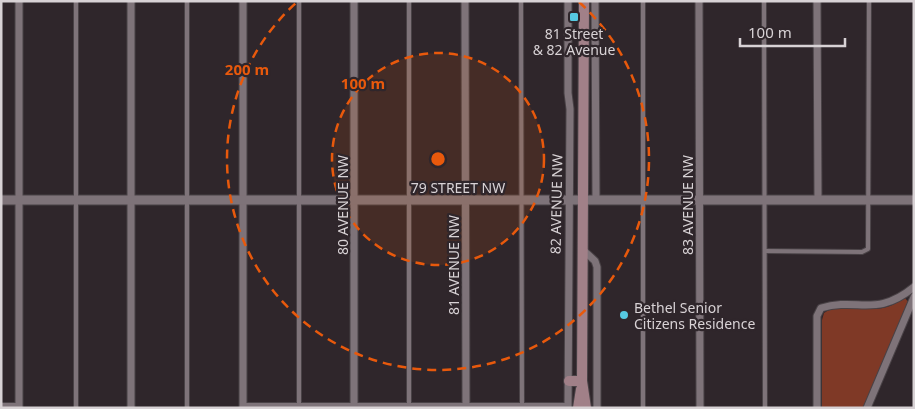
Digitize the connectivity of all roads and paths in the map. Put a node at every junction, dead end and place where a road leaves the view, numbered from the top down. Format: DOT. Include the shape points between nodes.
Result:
graph roads {
  1 [pos="19,1"];
  2 [pos="76,1"];
  3 [pos="131,1"];
  4 [pos="187,1"];
  5 [pos="243,1"];
  6 [pos="299,1"];
  7 [pos="354,1"];
  8 [pos="409,1"];
  9 [pos="465,1"];
  10 [pos="521,1"];
  11 [pos="568,1"];
  12 [pos="584,1"];
  13 [pos="595,1"];
  14 [pos="644,1"];
  15 [pos="699,1"];
  16 [pos="764,1"];
  17 [pos="817,1"];
  18 [pos="869,1"];
  19 [pos="1,200"];
  20 [pos="19,200"];
  21 [pos="76,200"];
  22 [pos="131,200"];
  23 [pos="188,200"];
  24 [pos="243,200"];
  25 [pos="299,200"];
  26 [pos="354,200"];
  27 [pos="409,200"];
  28 [pos="521,200"];
  29 [pos="570,200"];
  30 [pos="582,200"];
  31 [pos="596,200"];
  32 [pos="643,200"];
  33 [pos="699,200"];
  34 [pos="765,200"];
  35 [pos="818,200"];
  36 [pos="869,200"];
  37 [pos="914,200"];
  38 [pos="465,201"];
  39 [pos="582,249"];
  40 [pos="765,251"];
  41 [pos="914,287"];
  42 [pos="914,297"];
  43 [pos="569,381"];
  44 [pos="582,381"];
  45 [pos="1,405"];
  46 [pos="19,406"];
  47 [pos="299,406"];
  48 [pos="354,406"];
  49 [pos="409,406"];
  50 [pos="466,406"];
  51 [pos="522,406"];
  52 [pos="243,407"];
  53 [pos="572,407"];
  54 [pos="76,408"];
  55 [pos="131,408"];
  56 [pos="188,408"];
  57 [pos="586,408"];
  58 [pos="597,408"];
  59 [pos="643,408"];
  60 [pos="700,408"];
  61 [pos="765,408"];
  62 [pos="817,408"];
  63 [pos="868,408"];
  1 -- 20 [label="street"];
  2 -- 21 [label="lane"];
  3 -- 22 [label="street"];
  4 -- 23 [label="lane"];
  5 -- 24 [label="street"];
  6 -- 25 [label="lane"];
  7 -- 26 [label="street, 80 AVENUE NW"];
  8 -- 27 [label="lane"];
  9 -- 38 [label="street, 81 AVENUE NW"];
  10 -- 28 [label="lane"];
  11 -- 29 [label="street, 82 AVENUE NW"];
  12 -- 30 [label="main road, 82 AVENUE NW"];
  13 -- 31 [label="street"];
  14 -- 32 [label="lane"];
  15 -- 33 [label="street, 83 AVENUE NW"];
  16 -- 34 [label="lane"];
  17 -- 35 [label="street"];
  18 -- 36 [label="lane"];
  19 -- 20 [label="street, 79 STREET NW"];
  20 -- 21 [label="street, 79 STREET NW"];
  20 -- 46 [label="street"];
  21 -- 22 [label="street, 79 STREET NW"];
  21 -- 54 [label="lane"];
  22 -- 23 [label="street, 79 STREET NW"];
  22 -- 55 [label="street"];
  23 -- 24 [label="street, 79 STREET NW"];
  23 -- 56 [label="lane"];
  24 -- 25 [label="street, 79 STREET NW"];
  24 -- 52 [label="street"];
  25 -- 26 [label="street, 79 STREET NW"];
  25 -- 47 [label="lane"];
  26 -- 27 [label="street, 79 STREET NW"];
  26 -- 48 [label="street, 80 AVENUE NW"];
  27 -- 38 [label="street, 79 STREET NW"];
  27 -- 49 [label="lane"];
  28 -- 29 [label="street, 79 STREET NW"];
  28 -- 38 [label="street, 79 STREET NW"];
  28 -- 51 [label="lane"];
  29 -- 30 [label="street, 79 STREET NW"];
  29 -- 43 [label="street, 82 AVENUE NW"];
  30 -- 31 [label="street, 79 STREET NW"];
  30 -- 39 [label="main road, 82 AVENUE NW"];
  31 -- 32 [label="street, 79 STREET NW"];
  32 -- 33 [label="street, 79 STREET NW"];
  32 -- 59 [label="lane"];
  33 -- 34 [label="street, 79 STREET NW"];
  33 -- 60 [label="street, 83 AVENUE NW"];
  34 -- 35 [label="street, 79 STREET NW"];
  34 -- 40 [label="lane"];
  35 -- 36 [label="street, 79 STREET NW"];
  36 -- 37 [label="street, 79 STREET NW"];
  36 -- 40 [label="lane" via="868,249 862,252"];
  38 -- 50 [label="street, 81 AVENUE NW"];
  39 -- 44 [label="main road, 82 AVENUE NW"];
  39 -- 58 [label="street, 82 AVENUE NW" via="597,267"];
  40 -- 61 [label="lane"];
  41 -- 62 [label="street" via="890,303 821,308 817,316"];
  42 -- 63 [label="street"];
  43 -- 44 [label="main road"];
  43 -- 53 [label="street, 82 AVENUE NW"];
  44 -- 53 [label="main road, 82 AVENUE NW"];
  44 -- 57 [label="main road, 82 AVENUE NW"];
  45 -- 46 [label="lane"];
  47 -- 48 [label="lane"];
  47 -- 52 [label="lane"];
  48 -- 49 [label="lane"];
  49 -- 50 [label="lane"];
  50 -- 51 [label="lane"];
  51 -- 53 [label="lane"];
}
